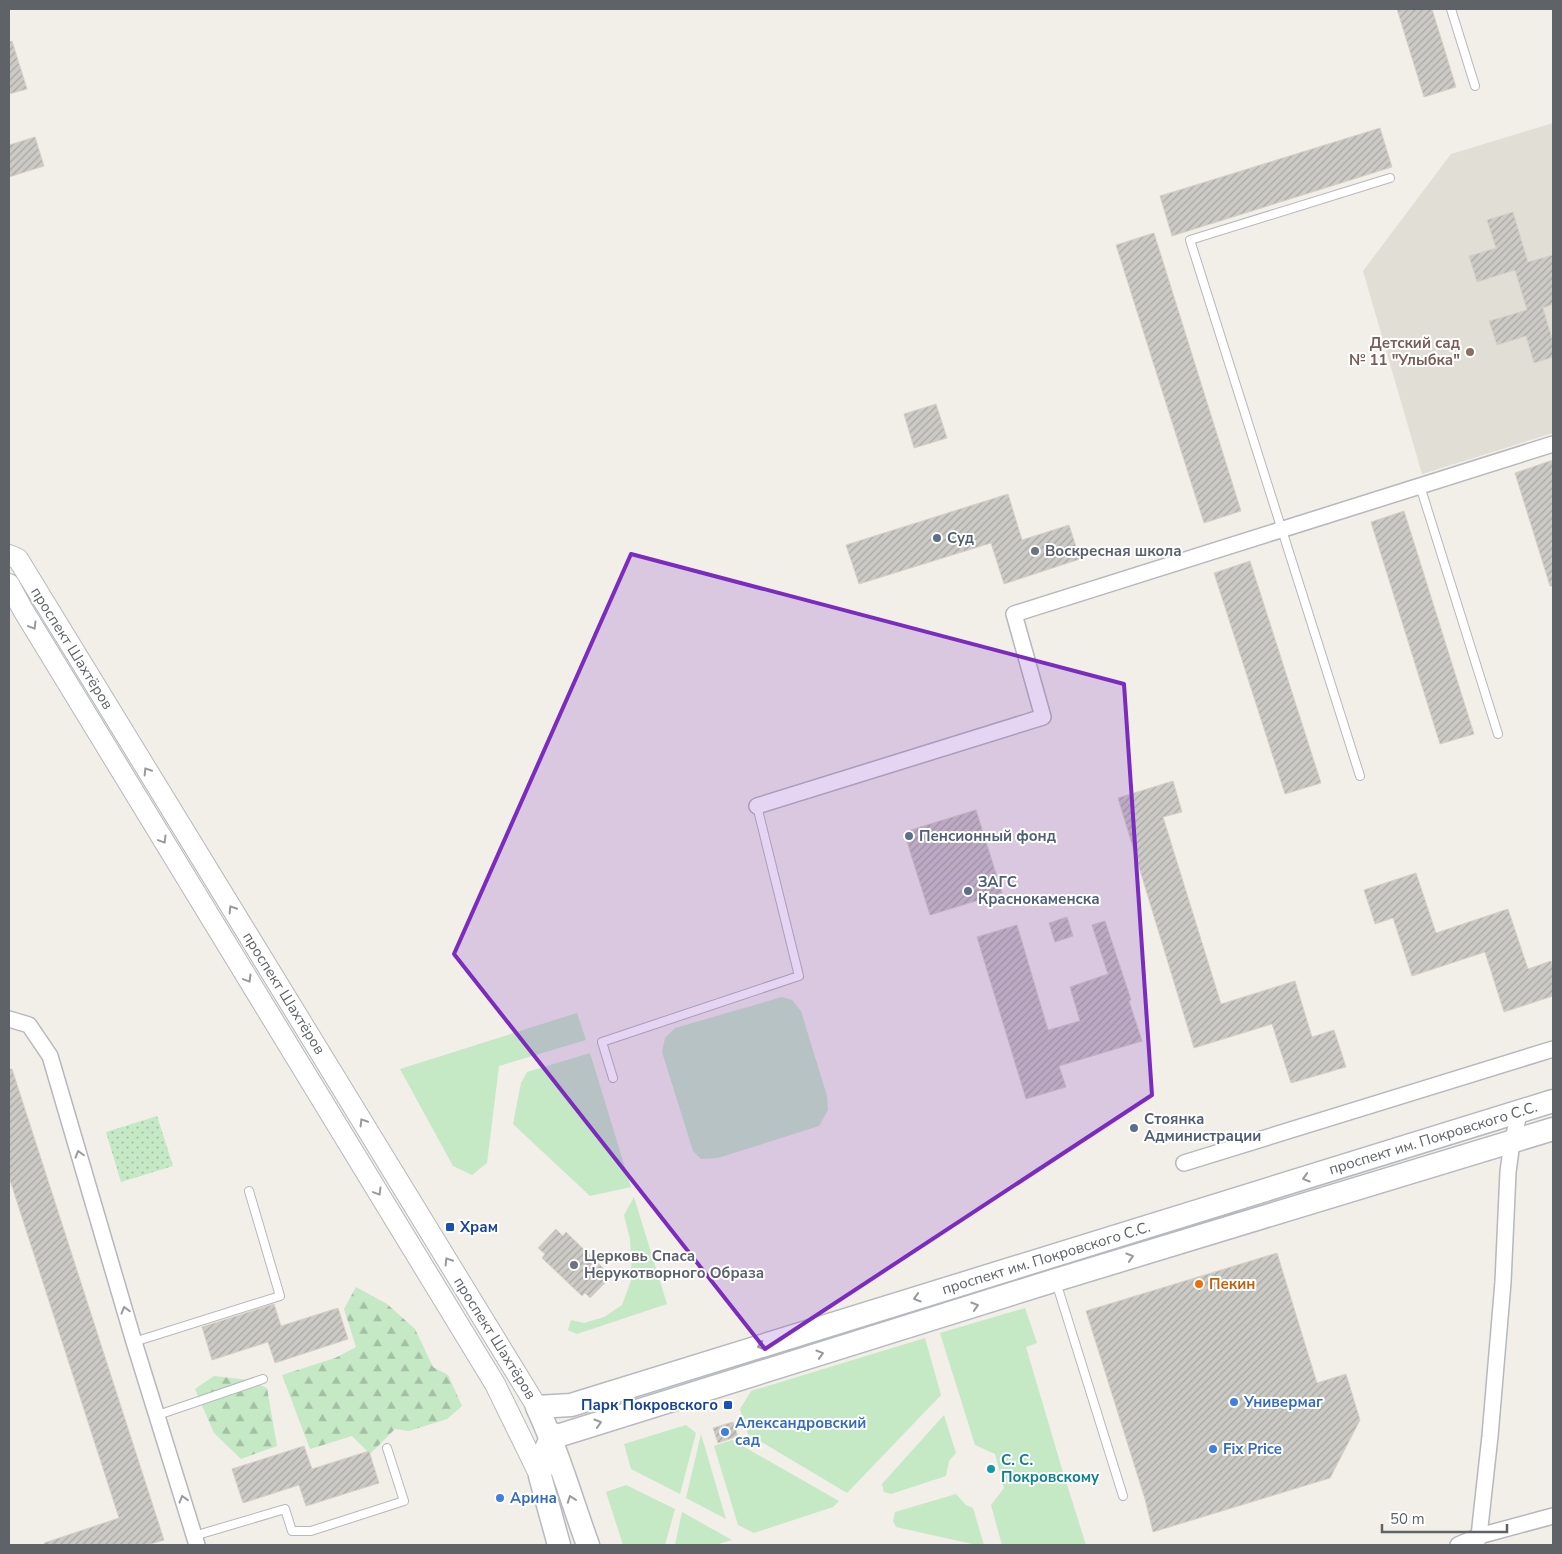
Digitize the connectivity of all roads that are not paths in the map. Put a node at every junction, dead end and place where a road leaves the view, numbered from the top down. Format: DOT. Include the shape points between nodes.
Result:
graph roads {
  1 [pos="1451,9"];
  2 [pos="1475,86"];
  3 [pos="1390,178"];
  4 [pos="1553,444"];
  5 [pos="1420,486"];
  6 [pos="1282,530"];
  7 [pos="9,555"];
  8 [pos="9,584"];
  9 [pos="1498,734"];
  10 [pos="1360,776"];
  11 [pos="757,806"];
  12 [pos="9,1019"];
  13 [pos="1553,1048"];
  14 [pos="613,1078"];
  15 [pos="1553,1101"];
  16 [pos="1520,1112"];
  17 [pos="1553,1128"];
  18 [pos="1512,1142"];
  19 [pos="1184,1163"];
  20 [pos="248,1191"];
  21 [pos="1056,1280"];
  22 [pos="134,1342"];
  23 [pos="263,1379"];
  24 [pos="504,1401"];
  25 [pos="571,1405"];
  26 [pos="537,1407"];
  27 [pos="158,1415"];
  28 [pos="551,1438"];
  29 [pos="387,1448"];
  30 [pos="540,1476"];
  31 [pos="1123,1496"];
  32 [pos="1553,1516"];
  33 [pos="1477,1540"];
  34 [pos="196,1541"];
  35 [pos="559,1545"];
  36 [pos="588,1545"];
  37 [pos="1458,1545"];
  1 -- 2 [label="lane"];
  3 -- 6 [label="lane" via="1190,240"];
  4 -- 5 [label="street"];
  5 -- 6 [label="street"];
  5 -- 9 [label="lane"];
  6 -- 10 [label="lane"];
  6 -- 11 [label="street" via="1014,614 1043,716"];
  26 -- 7 [label="street, проспект Шахтёров, one-way" via="18,560"];
  8 -- 24 [label="street, проспект Шахтёров, one-way"];
  11 -- 14 [label="lane" via="799,976 602,1042"];
  22 -- 12 [label="street, one-way" via="50,1056 29,1025"];
  13 -- 19 [label="street"];
  15 -- 16 [label="main road, проспект им. Покровского С.С."];
  16 -- 18 [label="street"];
  16 -- 25 [label="main road, проспект им. Покровского С.С., one-way"];
  17 -- 18 [label="main road, проспект им. Покровского С.С."];
  21 -- 18 [label="main road, проспект им. Покровского С.С., one-way"];
  18 -- 33 [label="street" via="1490,1436"];
  20 -- 22 [label="lane" via="280,1296"];
  28 -- 21 [label="main road, проспект им. Покровского С.С., one-way"];
  21 -- 31 [label="lane"];
  22 -- 27 [label="street"];
  23 -- 27 [label="lane"];
  24 -- 28 [label="street, проспект Шахтёров" via="526,1423"];
  24 -- 30 [label="street, проспект Шахтёров"];
  25 -- 26 [label="main road, проспект им. Покровского С.С."];
  25 -- 28 [label="main road, проспект Шахтёров"];
  26 -- 28 [label="main road, проспект Шахтёров"];
  34 -- 27 [label="street, one-way"];
  28 -- 30 [label="main road, проспект Шахтёров" via="544,1453"];
  36 -- 28 [label="main road, проспект Шахтёров, one-way"];
  29 -- 34 [label="lane" via="404,1501 312,1530 292,1531 285,1509"];
  30 -- 35 [label="main road, проспект Шахтёров"];
  32 -- 33 [label="street"];
  33 -- 37 [label="street"];
}
